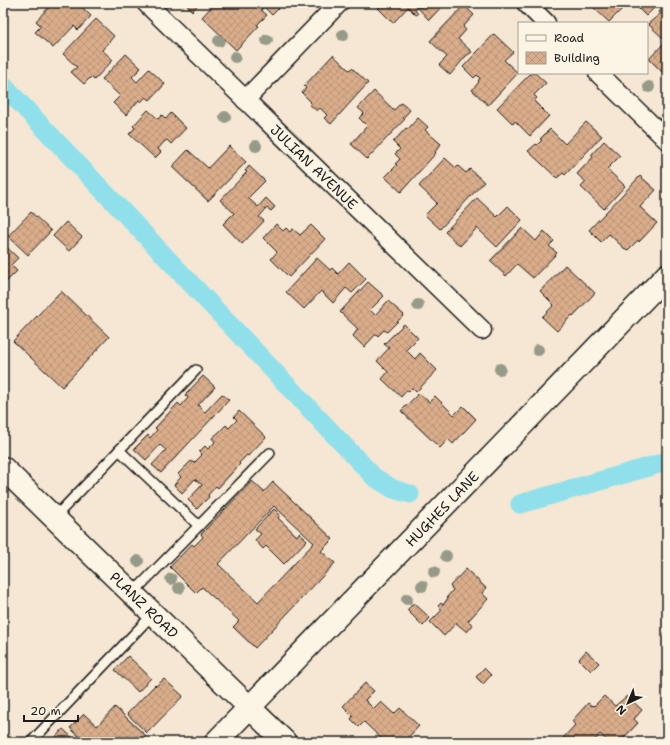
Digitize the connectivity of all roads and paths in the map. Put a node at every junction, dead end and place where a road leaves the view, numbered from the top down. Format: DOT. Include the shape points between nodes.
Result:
graph roads {
  1 [pos="146,3"];
  2 [pos="339,3"];
  3 [pos="526,3"];
  4 [pos="545,22"];
  5 [pos="599,74"];
  6 [pos="245,100"];
  7 [pos="667,140"];
  8 [pos="667,275"];
  9 [pos="482,330"];
  10 [pos="196,370"];
  11 [pos="119,450"];
  12 [pos="270,453"];
  13 [pos="3,468"];
  14 [pos="54,518"];
  15 [pos="198,526"];
  16 [pos="132,594"];
  17 [pos="153,614"];
  18 [pos="250,707"];
  19 [pos="31,742"];
  20 [pos="216,742"];
  21 [pos="285,742"];
  1 -- 6 [label="street, JULIAN AVENUE"];
  2 -- 6 [label="street"];
  3 -- 4 [label="street"];
  5 -- 7 [label="street"];
  6 -- 9 [label="street, JULIAN AVENUE"];
  8 -- 18 [label="street, HUGHES LANE"];
  10 -- 11 [label="lane"];
  11 -- 14 [label="lane"];
  11 -- 15 [label="lane"];
  12 -- 15 [label="lane"];
  13 -- 14 [label="street, PLANZ ROAD"];
  14 -- 16 [label="street, PLANZ ROAD"];
  15 -- 16 [label="lane"];
  16 -- 17 [label="street, PLANZ ROAD"];
  17 -- 18 [label="street, PLANZ ROAD"];
  17 -- 19 [label="lane"];
  18 -- 20 [label="street, HUGHES LANE"];
  18 -- 21 [label="street, PLANZ ROAD"];
}
